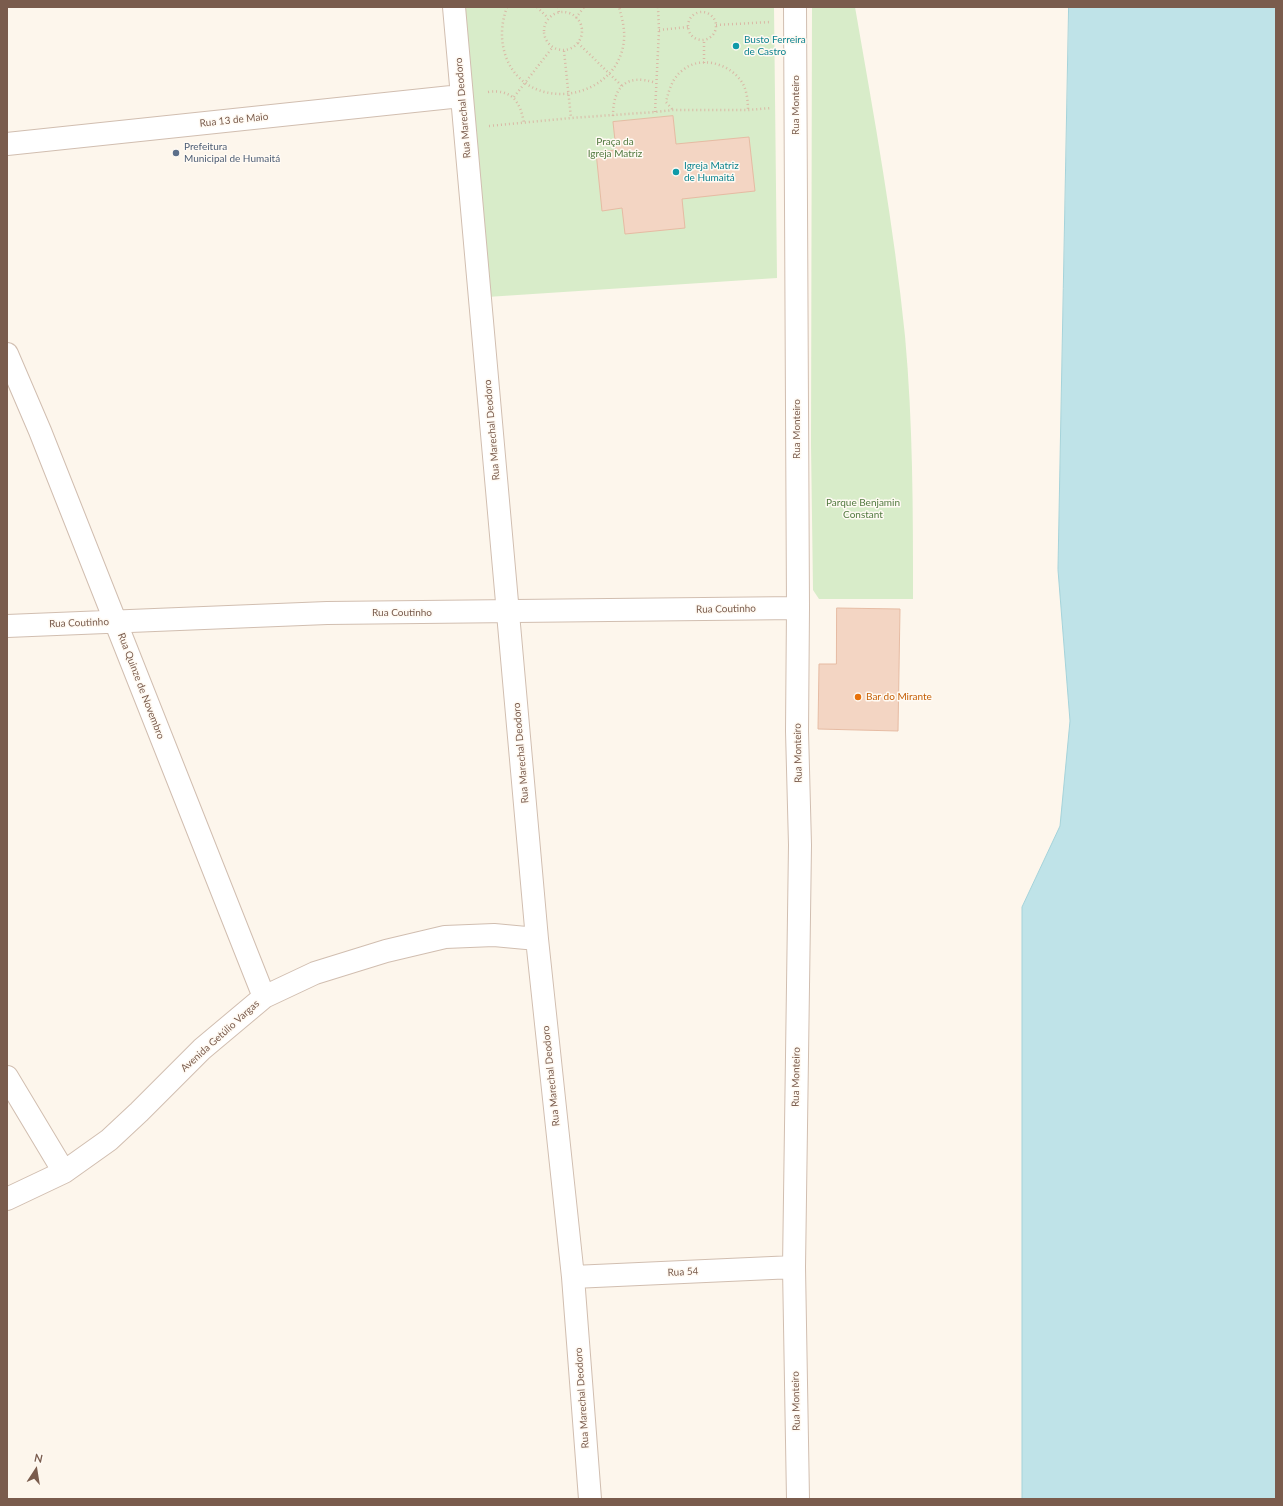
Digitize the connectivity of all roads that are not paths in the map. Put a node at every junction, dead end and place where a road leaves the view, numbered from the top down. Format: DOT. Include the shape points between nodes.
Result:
graph roads {
  1 [pos="454,7"];
  2 [pos="795,14"];
  3 [pos="462,96"];
  4 [pos="7,144"];
  5 [pos="7,354"];
  6 [pos="798,608"];
  7 [pos="508,612"];
  8 [pos="116,621"];
  9 [pos="7,626"];
  10 [pos="537,939"];
  11 [pos="264,997"];
  12 [pos="7,1077"];
  13 [pos="64,1172"];
  14 [pos="7,1199"];
  15 [pos="794,1268"];
  16 [pos="572,1277"];
  17 [pos="590,1499"];
  18 [pos="798,1499"];
  1 -- 3 [label="street, Rua Marechal Deodoro"];
  2 -- 6 [label="street, Rua Monteiro"];
  3 -- 4 [label="street, Rua 13 de Maio"];
  3 -- 7 [label="street, Rua Marechal Deodoro"];
  5 -- 8 [label="street, Rua Quinze de Novembro"];
  6 -- 7 [label="street, Rua Coutinho"];
  6 -- 15 [label="street, Rua Monteiro" via="797,730 800,845"];
  7 -- 8 [label="street, Rua Coutinho" via="328,613"];
  7 -- 10 [label="street, Rua Marechal Deodoro"];
  8 -- 9 [label="street, Rua Coutinho"];
  8 -- 11 [label="street, Rua Quinze de Novembro"];
  10 -- 11 [label="street, Avenida Getúlio Vargas" via="494,935 445,937 386,951 315,973"];
  10 -- 16 [label="street, Rua Marechal Deodoro"];
  11 -- 13 [label="street, Avenida Getúlio Vargas" via="202,1049 109,1140"];
  12 -- 13 [label="street"];
  13 -- 14 [label="street, Avenida Getúlio Vargas"];
  15 -- 16 [label="street, Rua 54"];
  15 -- 18 [label="street, Rua Monteiro"];
  16 -- 17 [label="street, Rua Marechal Deodoro"];
}
